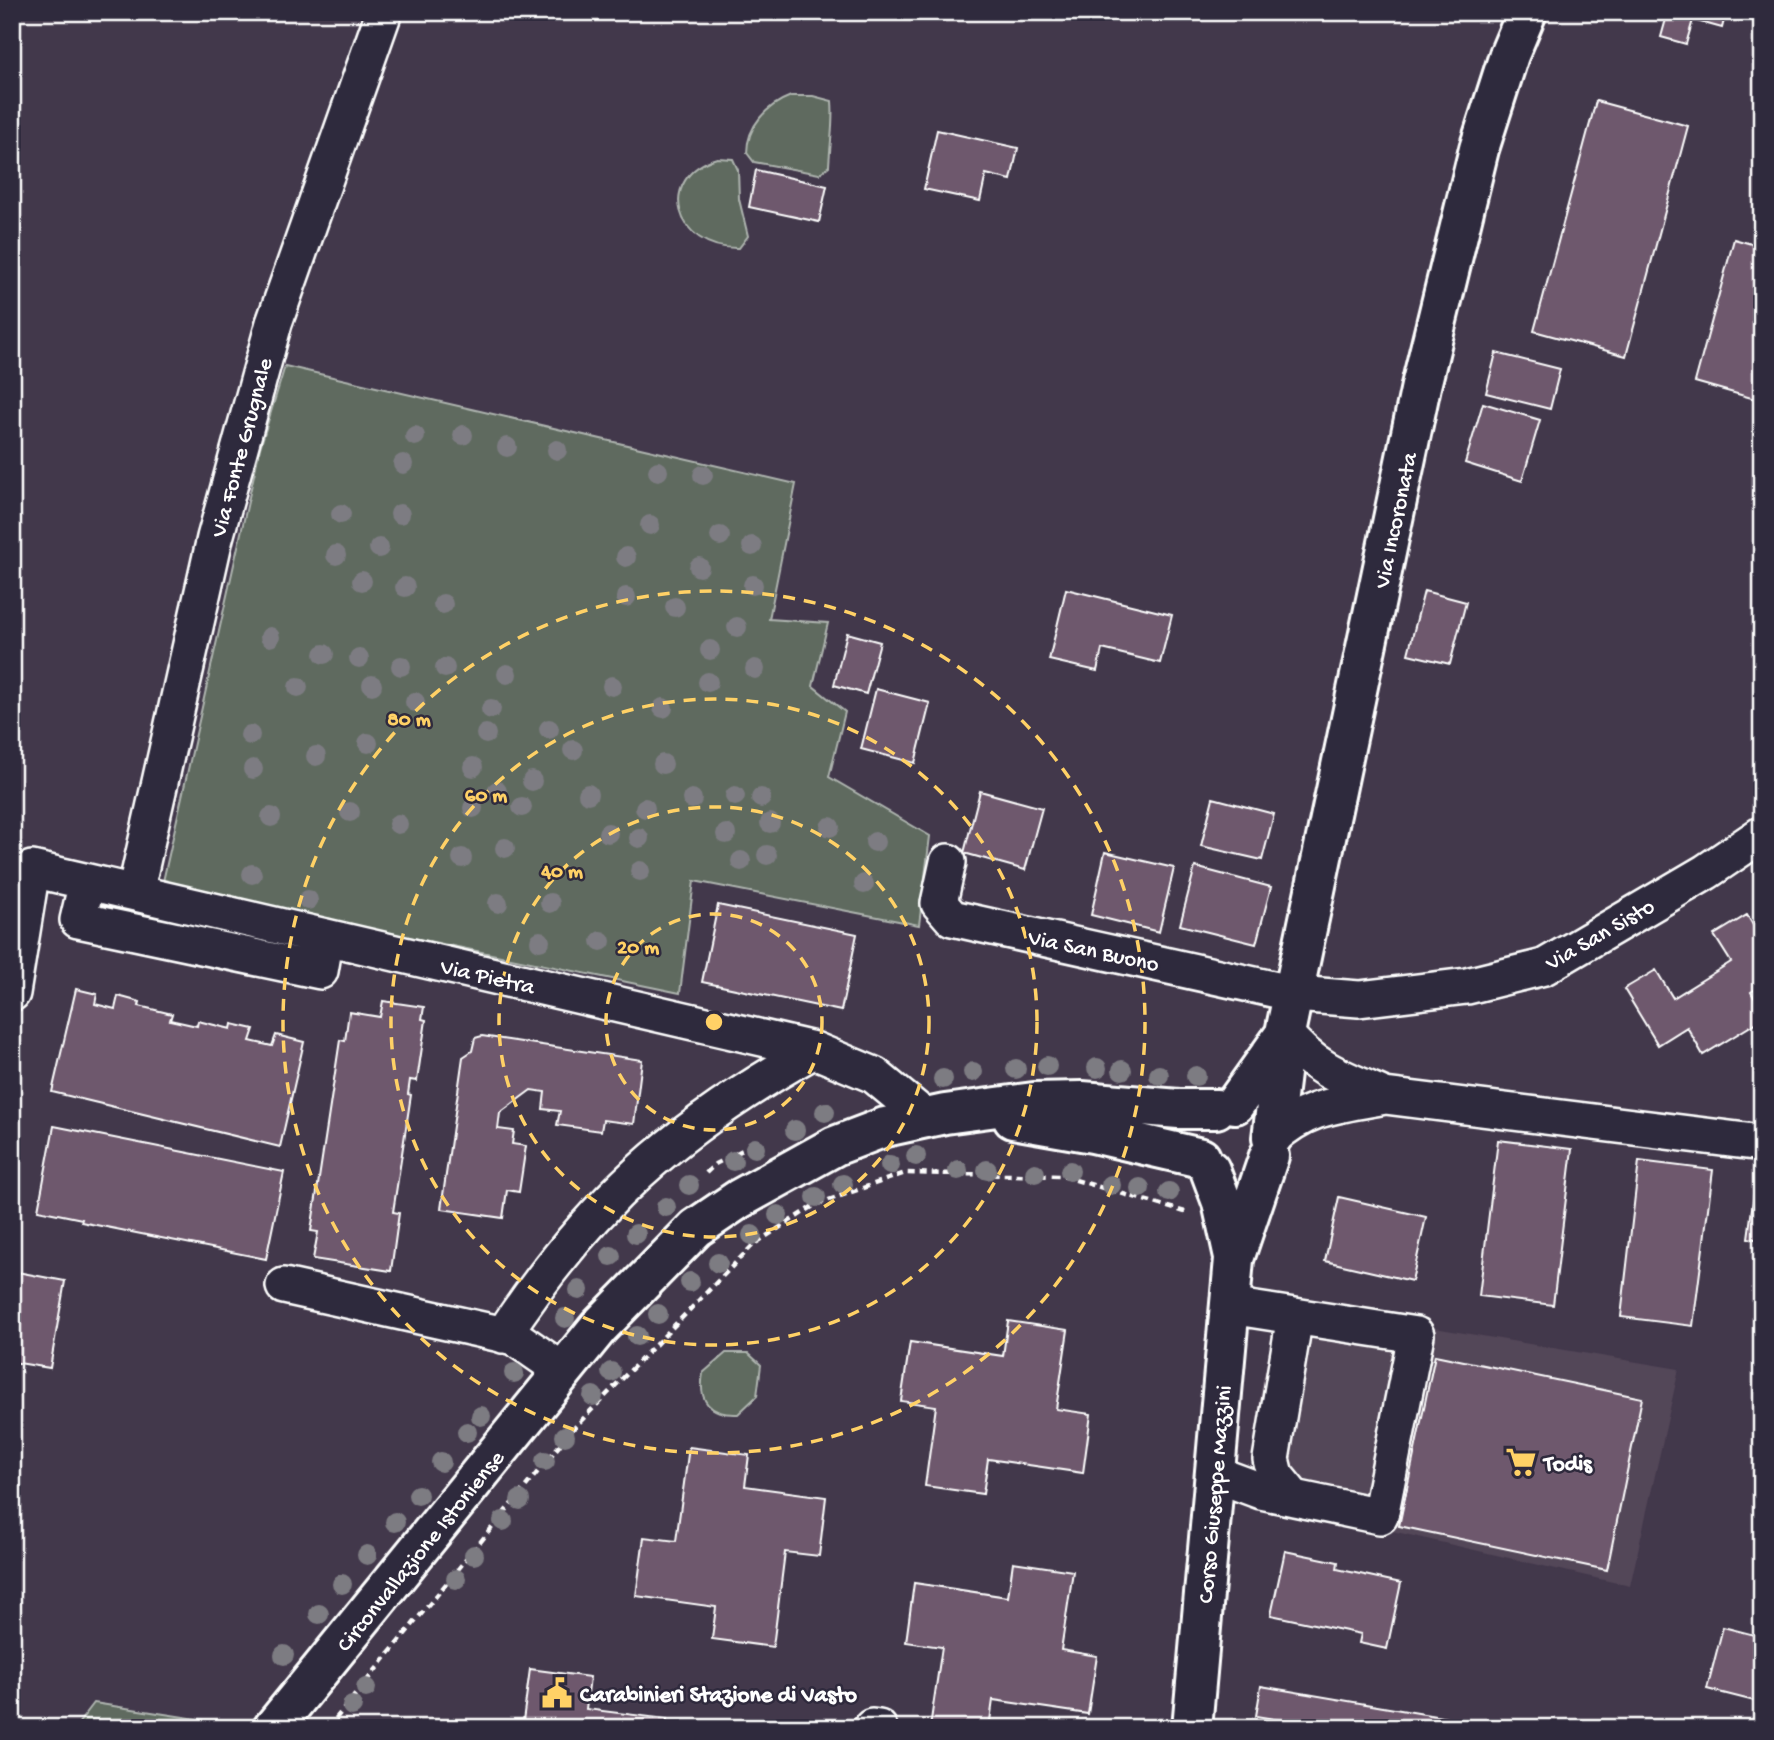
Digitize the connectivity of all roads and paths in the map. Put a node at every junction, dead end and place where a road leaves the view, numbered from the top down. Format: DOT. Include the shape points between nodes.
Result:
graph roads {
  1 [pos="384,12"];
  2 [pos="1527,12"];
  3 [pos="1762,834"];
  4 [pos="948,862"];
  5 [pos="22,865"];
  6 [pos="87,882"];
  7 [pos="135,893"];
  8 [pos="326,937"];
  9 [pos="12,993"];
  10 [pos="1296,994"];
  11 [pos="1285,1034"];
  12 [pos="814,1050"];
  13 [pos="1385,1096"];
  14 [pos="1226,1106"];
  15 [pos="935,1116"];
  16 [pos="1762,1143"];
  17 [pos="1270,1147"];
  18 [pos="1205,1164"];
  19 [pos="1230,1242"];
  20 [pos="284,1286"];
  21 [pos="1230,1306"];
  22 [pos="1295,1316"];
  23 [pos="503,1335"];
  24 [pos="563,1371"];
  25 [pos="1214,1474"];
  26 [pos="1294,1498"];
  27 [pos="872,1727"];
  28 [pos="273,1728"];
  29 [pos="328,1728"];
  30 [pos="878,1728"];
  31 [pos="1192,1728"];
  1 -- 7 [label="street, Via Fonte Grugnale" via="274,323 215,538"];
  2 -- 10 [label="main road, Via Incoronata" via="1479,149 1424,374"];
  3 -- 10 [label="street, Via San Sisto" via="1544,967 1467,986 1359,999"];
  4 -- 10 [label="street, Via San Buono" via="939,902 952,918"];
  5 -- 6 [label="street, Via Pietra"];
  5 -- 9 [label="street, Via Pietra"];
  6 -- 7 [label="street, Via Pietra"];
  6 -- 8 [label="street" via="78,920 320,971"];
  7 -- 8 [label="street, Via Pietra"];
  8 -- 12 [label="street, Via Pietra"];
  10 -- 11 [label="main road, Via Incoronata"];
  11 -- 13 [label="street" via="1307,1058 1331,1073"];
  11 -- 14 [label="main road, Via Incoronata"];
  11 -- 17 [label="main road, Via Incoronata"];
  12 -- 15 [label="street, Via Pietra" via="874,1075"];
  12 -- 23 [label="street" via="692,1125 638,1170 565,1248"];
  13 -- 16 [label="street"];
  13 -- 17 [label="street" via="1334,1105 1292,1120"];
  14 -- 15 [label="main road, Circonvallazione Istoniense" via="1034,1101"];
  14 -- 17 [label="main road" via="1255,1111 1269,1128"];
  14 -- 18 [label="main road, Via Incoronata" via="1200,1125 1197,1147"];
  15 -- 18 [label="main road, Circonvallazione Istoniense" via="1009,1118 1093,1133"];
  15 -- 24 [label="main road, Circonvallazione Istoniense" via="885,1126 835,1146 696,1228 598,1327"];
  17 -- 18 [label="main road, Circonvallazione Istoniense" via="1263,1166 1243,1178 1232,1179"];
  17 -- 19 [label="main road, Corso Giuseppe Mazzini"];
  18 -- 19 [label="main road, Corso Giuseppe Mazzini"];
  19 -- 21 [label="main road, Corso Giuseppe Mazzini"];
  19 -- 29 [label="path" via="1062,1176 905,1173 815,1205 754,1244 572,1430"];
  20 -- 23 [label="street"];
  21 -- 22 [label="street"];
  21 -- 25 [label="main road, Corso Giuseppe Mazzini"];
  22 -- 26 [label="street" via="1270,1459 1275,1475"];
  22 -- 26 [label="street" via="1416,1335 1380,1516"];
  23 -- 24 [label="street" via="514,1337"];
  24 -- 28 [label="main road, Circonvallazione Istoniense"];
  25 -- 26 [label="street"];
  25 -- 31 [label="main road, Corso Giuseppe Mazzini"];
  27 -- 30 [label="street"];
}
